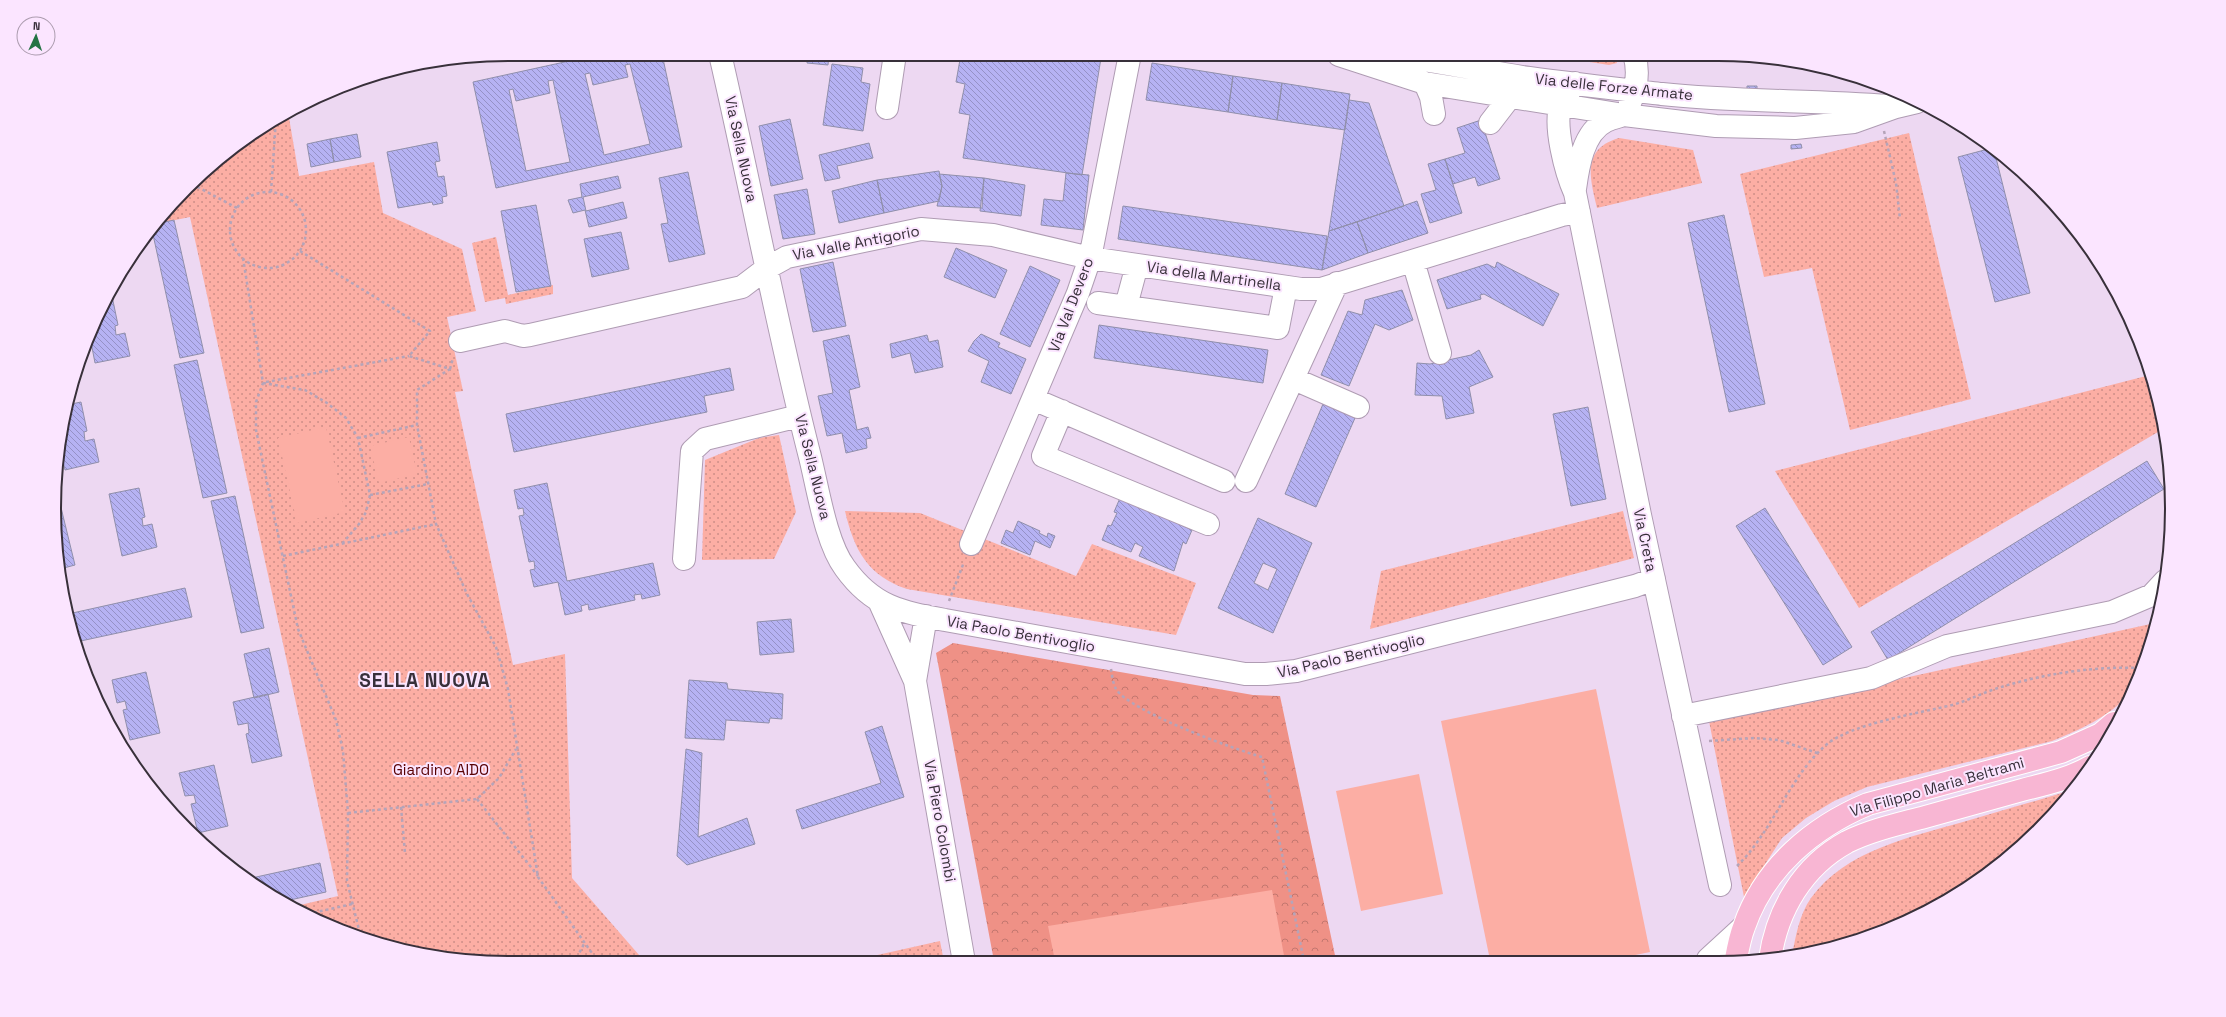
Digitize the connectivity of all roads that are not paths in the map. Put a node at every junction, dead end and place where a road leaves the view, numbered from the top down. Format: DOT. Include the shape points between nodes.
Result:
graph roads {
  1 [pos="722,61"];
  2 [pos="894,61"];
  3 [pos="1129,61"];
  4 [pos="1357,61"];
  5 [pos="1425,61"];
  6 [pos="1636,61"];
  7 [pos="1438,63"];
  8 [pos="1504,74"];
  9 [pos="1575,83"];
  10 [pos="1425,84"];
  11 [pos="1635,91"];
  12 [pos="1510,97"];
  13 [pos="1905,103"];
  14 [pos="1561,104"];
  15 [pos="887,108"];
  16 [pos="1434,114"];
  17 [pos="1624,115"];
  18 [pos="1490,123"];
  19 [pos="1577,202"];
  20 [pos="1090,258"];
  21 [pos="1413,261"];
  22 [pos="1137,264"];
  23 [pos="767,268"];
  24 [pos="1337,283"];
  25 [pos="1286,287"];
  26 [pos="1098,303"];
  27 [pos="1126,306"];
  28 [pos="460,341"];
  29 [pos="1440,353"];
  30 [pos="1294,379"];
  31 [pos="1033,399"];
  32 [pos="1358,406"];
  33 [pos="1062,411"];
  34 [pos="799,416"];
  35 [pos="1224,481"];
  36 [pos="1246,481"];
  37 [pos="1208,524"];
  38 [pos="971,544"];
  39 [pos="684,559"];
  40 [pos="1654,579"];
  41 [pos="2157,589"];
  42 [pos="880,603"];
  43 [pos="926,616"];
  44 [pos="915,681"];
  45 [pos="1683,716"];
  46 [pos="2106,729"];
  47 [pos="2080,771"];
  48 [pos="1720,885"];
  49 [pos="1744,926"];
  50 [pos="1771,953"];
  51 [pos="1737,955"];
  52 [pos="963,956"];
  53 [pos="1711,956"];
  1 -- 23 [label="street, Via Sella Nuova"];
  2 -- 15 [label="street"];
  3 -- 20 [label="street, Via Val Devero"];
  4 -- 10 [label="street, Via delle Forze Armate"];
  5 -- 7 [label="street, Via delle Forze Armate"];
  6 -- 11 [label="street"];
  7 -- 8 [label="street, Via delle Forze Armate"];
  7 -- 10 [label="street"];
  8 -- 9 [label="street, Via delle Forze Armate"];
  8 -- 12 [label="street"];
  9 -- 11 [label="street, Via delle Forze Armate"];
  9 -- 14 [label="street"];
  10 -- 12 [label="street, Via delle Forze Armate"];
  10 -- 16 [label="street" via="1431,97"];
  11 -- 13 [label="street, Via delle Forze Armate" via="1754,101"];
  11 -- 17 [label="street"];
  12 -- 14 [label="street, Via delle Forze Armate"];
  12 -- 18 [label="street"];
  13 -- 17 [label="street, Via delle Forze Armate" via="1854,122 1796,128 1716,126"];
  14 -- 17 [label="street, Via delle Forze Armate"];
  14 -- 19 [label="street, Via Creta" via="1559,123 1567,177"];
  17 -- 19 [label="street, Via Creta" via="1605,121 1593,132 1578,167"];
  19 -- 21 [label="street, Via della Martinella" via="1562,215"];
  19 -- 40 [label="street, Via Creta"];
  20 -- 22 [label="street, Via della Martinella"];
  20 -- 23 [label="street, Via Valle Antigorio" via="993,235 922,229 787,257"];
  20 -- 31 [label="street, Via Val Devero"];
  21 -- 24 [label="street, Via della Martinella"];
  21 -- 29 [label="street"];
  22 -- 25 [label="street, Via della Martinella"];
  22 -- 27 [label="street"];
  23 -- 28 [label="street" via="742,287 530,335 523,336 504,331"];
  23 -- 34 [label="street, Via Sella Nuova"];
  24 -- 25 [label="street, Via della Martinella" via="1321,289"];
  24 -- 30 [label="street"];
  25 -- 27 [label="street, Via Val Devero" via="1278,328"];
  26 -- 27 [label="street, Via Val Devero"];
  30 -- 32 [label="street"];
  30 -- 36 [label="street"];
  31 -- 33 [label="street"];
  31 -- 38 [label="street, Via Val Devero"];
  33 -- 35 [label="street"];
  33 -- 37 [label="street" via="1043,456"];
  34 -- 39 [label="street" via="705,439 692,450"];
  34 -- 42 [label="street, Via Sella Nuova" via="833,545 844,567 861,587"];
  40 -- 43 [label="street, Via Paolo Bentivoglio" via="1635,586 1296,671 1266,674 1245,674"];
  40 -- 45 [label="street, Via Creta"];
  41 -- 45 [label="street" via="2152,595 2112,612 1947,646 1871,678"];
  42 -- 43 [label="street, Via Sella Nuova"];
  42 -- 44 [label="street, Via Piero Colombi"];
  43 -- 44 [label="street, Via Piero Colombi"];
  44 -- 52 [label="street, Via Piero Colombi"];
  45 -- 48 [label="street, Via Creta"];
  46 -- 49 [label="main road, Via Filippo Maria Beltrami" via="2061,752 1868,804 1843,814 1796,848 1776,871"];
  47 -- 50 [label="main road, Via Filippo Maria Beltrami" via="2054,782 1878,829 1847,843 1818,863 1797,885 1784,909 1773,938"];
  49 -- 51 [label="main road, Via Filippo Maria Beltrami"];
  49 -- 53 [label="street"];
}
